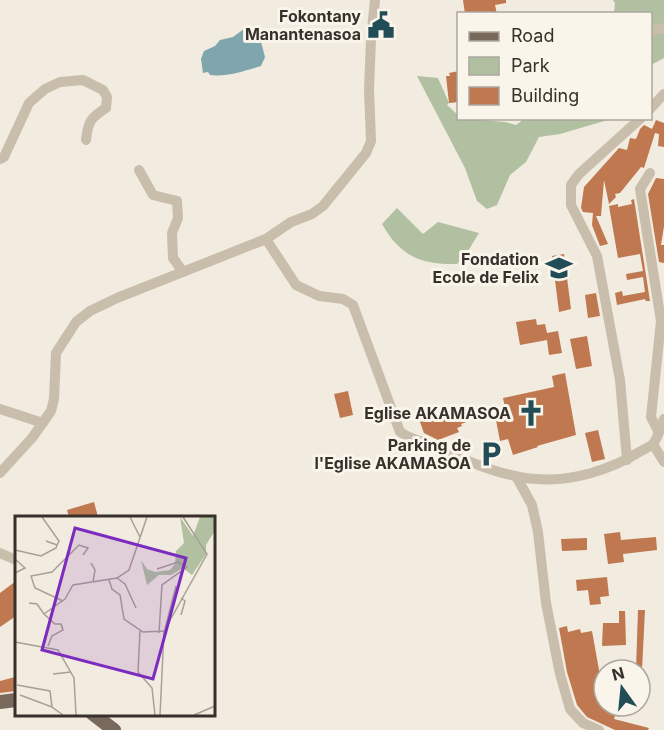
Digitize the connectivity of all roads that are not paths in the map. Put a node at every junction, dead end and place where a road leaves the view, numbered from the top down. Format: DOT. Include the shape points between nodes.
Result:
graph roads {
  1 [pos="375,0"];
  2 [pos="664,94"];
  3 [pos="652,108"];
  4 [pos="639,120"];
  5 [pos="86,140"];
  6 [pos="0,159"];
  7 [pos="139,170"];
  8 [pos="650,173"];
  9 [pos="266,239"];
  10 [pos="183,272"];
  11 [pos="0,409"];
  12 [pos="664,418"];
  13 [pos="43,423"];
  14 [pos="658,432"];
  15 [pos="653,444"];
  16 [pos="627,460"];
  17 [pos="664,462"];
  18 [pos="0,473"];
  19 [pos="516,476"];
  20 [pos="0,554"];
  21 [pos="15,560"];
  22 [pos="15,700"];
  23 [pos="0,702"];
  24 [pos="94,715"];
  25 [pos="114,730"];
  26 [pos="598,730"];
  1 -- 9 [label="street" via="369,88 371,141 366,153 323,206"];
  2 -- 3 [label="street"];
  4 -- 16 [label="street" via="579,174 570,194 571,205 597,256 620,380"];
  5 -- 6 [label="street" via="88,123 106,108 104,90 83,80 60,82 28,103"];
  7 -- 10 [label="street" via="153,195 177,201 173,258"];
  8 -- 14 [label="street" via="640,189 661,321 651,417"];
  9 -- 10 [label="street"];
  9 -- 19 [label="street" via="296,285 319,296 343,298 353,305 400,432"];
  10 -- 13 [label="street" via="90,311 76,322 56,353 54,399"];
  11 -- 13 [label="street"];
  12 -- 14 [label="street"];
  13 -- 18 [label="street"];
  14 -- 15 [label="street"];
  15 -- 16 [label="street"];
  15 -- 17 [label="street"];
  16 -- 19 [label="street" via="568,477"];
  19 -- 26 [label="street" via="532,506 546,603 570,708 583,723"];
  20 -- 21 [label="street"];
  22 -- 23 [label="main road"];
  24 -- 25 [label="main road"];
}
